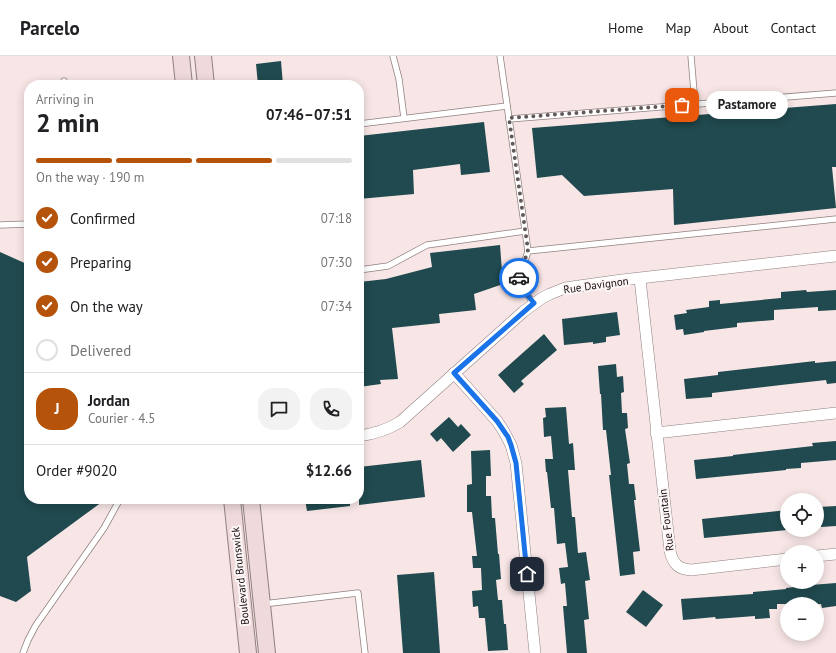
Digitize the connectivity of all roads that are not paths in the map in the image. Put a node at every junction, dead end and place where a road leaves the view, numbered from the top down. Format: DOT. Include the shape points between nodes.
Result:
graph roads {
  1 [pos="181,56"];
  2 [pos="203,56"];
  3 [pos="393,56"];
  4 [pos="500,56"];
  5 [pos="691,56"];
  6 [pos="183,80"];
  7 [pos="205,80"];
  8 [pos="836,93"];
  9 [pos="695,104"];
  10 [pos="507,106"];
  11 [pos="404,118"];
  12 [pos="509,118"];
  13 [pos="364,123"];
  14 [pos="836,219"];
  15 [pos="24,224"];
  16 [pos="0,225"];
  17 [pos="525,231"];
  18 [pos="528,250"];
  19 [pos="836,256"];
  20 [pos="364,269"];
  21 [pos="640,279"];
  22 [pos="534,303"];
  23 [pos="454,373"];
  24 [pos="836,413"];
  25 [pos="656,433"];
  26 [pos="364,435"];
  27 [pos="117,504"];
  28 [pos="233,504"];
  29 [pos="252,504"];
  30 [pos="836,554"];
  31 [pos="824,555"];
  32 [pos="780,560"];
  33 [pos="262,604"];
  34 [pos="23,653"];
  35 [pos="248,653"];
  36 [pos="267,653"];
  37 [pos="365,653"];
  38 [pos="535,653"];
  1 -- 6 [label="street"];
  2 -- 7 [label="street"];
  3 -- 11 [label="lane"];
  4 -- 10 [label="lane"];
  5 -- 9 [label="lane"];
  8 -- 9 [label="lane"];
  9 -- 12 [label="lane"];
  10 -- 11 [label="lane"];
  10 -- 12 [label="lane"];
  11 -- 13 [label="lane"];
  12 -- 17 [label="lane"];
  14 -- 18 [label="lane"];
  15 -- 16 [label="lane"];
  17 -- 18 [label="lane"];
  17 -- 20 [label="lane" via="427,245 388,266"];
  18 -- 22 [label="lane" via="518,284"];
  19 -- 21 [label="street, Rue Davignon"];
  21 -- 22 [label="street, Rue Davignon" via="565,288"];
  21 -- 25 [label="street, Rue Fountain"];
  22 -- 23 [label="street, Rue Davignon"];
  23 -- 26 [label="street, Rue Davignon" via="394,425"];
  23 -- 38 [label="street" via="500,425 514,453"];
  24 -- 25 [label="street"];
  25 -- 32 [label="street, Rue Fountain" via="670,551 676,565 692,570"];
  27 -- 34 [label="lane" via="104,528 36,625"];
  28 -- 35 [label="street, Boulevard Brunswick"];
  29 -- 33 [label="street, Boulevard Brunswick"];
  30 -- 31 [label="street"];
  33 -- 36 [label="street, Boulevard Brunswick"];
  33 -- 37 [label="lane" via="358,593"];
}
